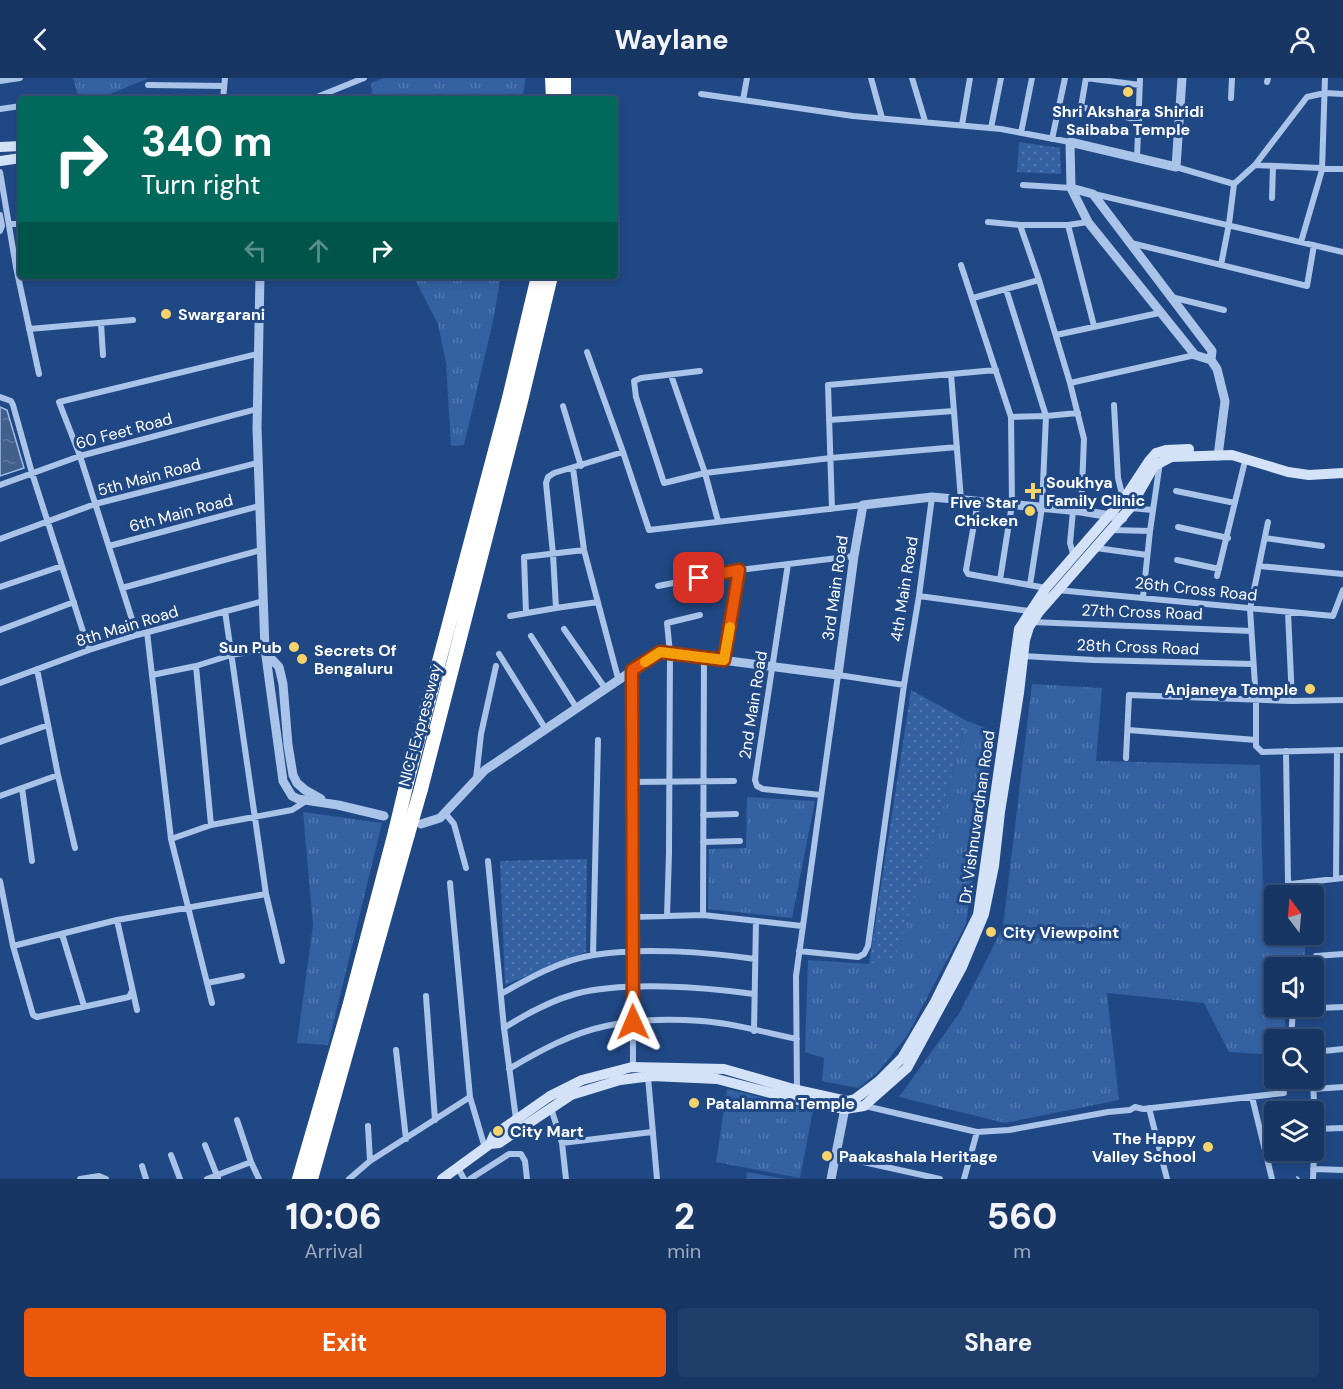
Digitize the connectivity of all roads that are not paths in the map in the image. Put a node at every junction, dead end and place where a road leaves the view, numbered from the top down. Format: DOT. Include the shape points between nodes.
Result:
graph roads {
  1 [pos="20,78"];
  2 [pos="225,78"];
  3 [pos="364,78"];
  4 [pos="552,78"];
  5 [pos="564,78"];
  6 [pos="747,78"];
  7 [pos="912,78"];
  8 [pos="970,78"];
  9 [pos="1001,78"];
  10 [pos="1032,78"];
  11 [pos="1065,78"];
  12 [pos="1086,78"];
  13 [pos="1182,78"];
  14 [pos="1232,78"];
  15 [pos="1325,78"];
  16 [pos="873,79"];
  17 [pos="0,81"];
  18 [pos="1140,81"];
  19 [pos="148,85"];
  20 [pos="224,86"];
  21 [pos="1326,93"];
  22 [pos="701,94"];
  23 [pos="1343,94"];
  24 [pos="223,96"];
  25 [pos="319,96"];
  26 [pos="553,96"];
  27 [pos="564,96"];
  28 [pos="1232,98"];
  29 [pos="743,100"];
  30 [pos="18,106"];
  31 [pos="0,109"];
  32 [pos="882,118"];
  33 [pos="1139,120"];
  34 [pos="925,121"];
  35 [pos="962,125"];
  36 [pos="991,128"];
  37 [pos="1021,133"];
  38 [pos="1052,138"];
  39 [pos="1070,142"];
  40 [pos="18,146"];
  41 [pos="0,147"];
  42 [pos="18,158"];
  43 [pos="1137,159"];
  44 [pos="0,161"];
  45 [pos="1255,165"];
  46 [pos="1273,166"];
  47 [pos="1176,167"];
  48 [pos="1343,169"];
  49 [pos="1322,170"];
  50 [pos="0,172"];
  51 [pos="1234,183"];
  52 [pos="1023,185"];
  53 [pos="1071,188"];
  54 [pos="1093,194"];
  55 [pos="1272,198"];
  56 [pos="0,215"];
  57 [pos="988,222"];
  58 [pos="1088,222"];
  59 [pos="9,224"];
  60 [pos="18,224"];
  61 [pos="1229,224"];
  62 [pos="1020,225"];
  63 [pos="1068,225"];
  64 [pos="0,231"];
  65 [pos="1301,242"];
  66 [pos="1131,243"];
  67 [pos="1314,244"];
  68 [pos="1343,252"];
  69 [pos="18,263"];
  70 [pos="961,265"];
  71 [pos="1221,265"];
  72 [pos="21,279"];
  73 [pos="260,279"];
  74 [pos="537,279"];
  75 [pos="550,279"];
  76 [pos="1039,280"];
  77 [pos="1006,289"];
  78 [pos="1171,297"];
  79 [pos="973,298"];
  80 [pos="1224,310"];
  81 [pos="1159,313"];
  82 [pos="133,320"];
  83 [pos="101,323"];
  84 [pos="1094,326"];
  85 [pos="29,328"];
  86 [pos="1056,335"];
  87 [pos="587,352"];
  88 [pos="257,354"];
  89 [pos="103,355"];
  90 [pos="1195,355"];
  91 [pos="1211,360"];
  92 [pos="996,370"];
  93 [pos="700,371"];
  94 [pos="39,374"];
  95 [pos="951,374"];
  96 [pos="671,375"];
  97 [pos="1070,383"];
  98 [pos="0,397"];
  99 [pos="1114,405"];
  100 [pos="562,406"];
  101 [pos="256,409"];
  102 [pos="954,411"];
  103 [pos="1078,413"];
  104 [pos="1047,416"];
  105 [pos="1011,417"];
  106 [pos="829,420"];
  107 [pos="957,447"];
  108 [pos="623,452"];
  109 [pos="1219,452"];
  110 [pos="80,456"];
  111 [pos="831,458"];
  112 [pos="1160,461"];
  113 [pos="1245,461"];
  114 [pos="257,463"];
  115 [pos="581,466"];
  116 [pos="573,468"];
  117 [pos="1343,468"];
  118 [pos="32,473"];
  119 [pos="705,473"];
  120 [pos="1343,473"];
  121 [pos="0,484"];
  122 [pos="1176,491"];
  123 [pos="1126,496"];
  124 [pos="932,497"];
  125 [pos="961,500"];
  126 [pos="978,501"];
  127 [pos="1236,502"];
  128 [pos="95,504"];
  129 [pos="1012,504"];
  130 [pos="863,505"];
  131 [pos="259,507"];
  132 [pos="1042,507"];
  133 [pos="832,508"];
  134 [pos="1130,508"];
  135 [pos="1154,510"];
  136 [pos="1077,511"];
  137 [pos="1117,514"];
  138 [pos="48,521"];
  139 [pos="718,521"];
  140 [pos="1268,522"];
  141 [pos="1179,526"];
  142 [pos="1112,530"];
  143 [pos="1150,531"];
  144 [pos="0,538"];
  145 [pos="1228,538"];
  146 [pos="1265,538"];
  147 [pos="109,546"];
  148 [pos="1322,546"];
  149 [pos="1096,548"];
  150 [pos="261,550"];
  151 [pos="584,550"];
  152 [pos="553,554"];
  153 [pos="1147,555"];
  154 [pos="854,556"];
  155 [pos="1074,558"];
  156 [pos="1177,560"];
  157 [pos="788,564"];
  158 [pos="62,566"];
  159 [pos="1259,566"];
  160 [pos="1219,569"];
  161 [pos="739,570"];
  162 [pos="1343,574"];
  163 [pos="1217,576"];
  164 [pos="1000,580"];
  165 [pos="1030,585"];
  166 [pos="658,586"];
  167 [pos="0,587"];
  168 [pos="122,588"];
  169 [pos="1052,588"];
  170 [pos="1343,590"];
  171 [pos="919,596"];
  172 [pos="1143,597"];
  173 [pos="264,601"];
  174 [pos="74,602"];
  175 [pos="598,602"];
  176 [pos="556,608"];
  177 [pos="1250,609"];
  178 [pos="225,611"];
  179 [pos="1288,612"];
  180 [pos="526,613"];
  181 [pos="700,615"];
  182 [pos="510,616"];
  183 [pos="1031,616"];
  184 [pos="564,629"];
  185 [pos="0,630"];
  186 [pos="1251,631"];
  187 [pos="147,632"];
  188 [pos="137,635"];
  189 [pos="531,636"];
  190 [pos="89,650"];
  191 [pos="266,652"];
  192 [pos="670,653"];
  193 [pos="499,654"];
  194 [pos="231,655"];
  195 [pos="1022,656"];
  196 [pos="704,657"];
  197 [pos="724,660"];
  198 [pos="1253,664"];
  199 [pos="196,666"];
  200 [pos="496,666"];
  201 [pos="772,666"];
  202 [pos="38,669"];
  203 [pos="632,670"];
  204 [pos="152,675"];
  205 [pos="838,675"];
  206 [pos="618,678"];
  207 [pos="0,683"];
  208 [pos="904,685"];
  209 [pos="605,688"];
  210 [pos="1343,699"];
  211 [pos="1256,700"];
  212 [pos="1292,701"];
  213 [pos="576,707"];
  214 [pos="48,724"];
  215 [pos="545,728"];
  216 [pos="1128,730"];
  217 [pos="598,740"];
  218 [pos="1256,740"];
  219 [pos="0,742"];
  220 [pos="1340,750"];
  221 [pos="1286,751"];
  222 [pos="1126,758"];
  223 [pos="58,775"];
  224 [pos="476,779"];
  225 [pos="670,781"];
  226 [pos="704,781"];
  227 [pos="734,781"];
  228 [pos="632,782"];
  229 [pos="22,788"];
  230 [pos="821,795"];
  231 [pos="0,796"];
  232 [pos="306,801"];
  233 [pos="338,805"];
  234 [pos="445,813"];
  235 [pos="736,814"];
  236 [pos="704,815"];
  237 [pos="384,816"];
  238 [pos="254,817"];
  239 [pos="421,824"];
  240 [pos="211,825"];
  241 [pos="401,833"];
  242 [pos="171,839"];
  243 [pos="740,841"];
  244 [pos="703,842"];
  245 [pos="75,848"];
  246 [pos="32,861"];
  247 [pos="488,861"];
  248 [pos="466,868"];
  249 [pos="1339,879"];
  250 [pos="0,881"];
  251 [pos="450,884"];
  252 [pos="266,894"];
  253 [pos="189,908"];
  254 [pos="703,915"];
  255 [pos="667,916"];
  256 [pos="632,917"];
  257 [pos="117,921"];
  258 [pos="756,921"];
  259 [pos="802,926"];
  260 [pos="62,934"];
  261 [pos="13,945"];
  262 [pos="799,951"];
  263 [pos="633,952"];
  264 [pos="1343,954"];
  265 [pos="593,955"];
  266 [pos="1316,956"];
  267 [pos="755,959"];
  268 [pos="282,961"];
  269 [pos="242,976"];
  270 [pos="207,983"];
  271 [pos="633,988"];
  272 [pos="132,991"];
  273 [pos="501,994"];
  274 [pos="754,994"];
  275 [pos="426,996"];
  276 [pos="212,1003"];
  277 [pos="84,1006"];
  278 [pos="1343,1006"];
  279 [pos="137,1010"];
  280 [pos="633,1022"];
  281 [pos="504,1028"];
  282 [pos="1292,1029"];
  283 [pos="754,1031"];
  284 [pos="797,1039"];
  285 [pos="1343,1049"];
  286 [pos="396,1050"];
  287 [pos="1324,1051"];
  288 [pos="509,1069"];
  289 [pos="633,1073"];
  290 [pos="648,1077"];
  291 [pos="1343,1087"];
  292 [pos="1324,1088"];
  293 [pos="797,1089"];
  294 [pos="1313,1089"];
  295 [pos="1284,1093"];
  296 [pos="470,1096"];
  297 [pos="1252,1097"];
  298 [pos="1314,1101"];
  299 [pos="852,1104"];
  300 [pos="551,1108"];
  301 [pos="1146,1108"];
  302 [pos="435,1119"];
  303 [pos="516,1119"];
  304 [pos="237,1120"];
  305 [pos="368,1126"];
  306 [pos="1343,1128"];
  307 [pos="1324,1129"];
  308 [pos="652,1132"];
  309 [pos="977,1132"];
  310 [pos="406,1139"];
  311 [pos="562,1143"];
  312 [pos="204,1145"];
  313 [pos="488,1146"];
  314 [pos="171,1155"];
  315 [pos="836,1156"];
  316 [pos="370,1161"];
  317 [pos="1313,1161"];
  318 [pos="251,1162"];
  319 [pos="142,1166"];
  320 [pos="458,1168"];
  321 [pos="1313,1169"];
  322 [pos="1343,1170"];
  323 [pos="218,1177"];
  324 [pos="80,1179"];
  325 [pos="106,1179"];
  326 [pos="146,1179"];
  327 [pos="180,1179"];
  328 [pos="207,1179"];
  329 [pos="259,1179"];
  330 [pos="299,1179"];
  331 [pos="311,1179"];
  332 [pos="350,1179"];
  333 [pos="442,1179"];
  334 [pos="464,1179"];
  335 [pos="470,1179"];
  336 [pos="527,1179"];
  337 [pos="566,1179"];
  338 [pos="657,1179"];
  339 [pos="831,1179"];
  340 [pos="940,1179"];
  341 [pos="964,1179"];
  342 [pos="1167,1179"];
  343 [pos="1272,1179"];
  344 [pos="1313,1179"];
  1 -- 17 [label="street"];
  2 -- 20 [label="street"];
  3 -- 25 [label="street"];
  4 -- 26 [label="highway"];
  5 -- 27 [label="highway"];
  6 -- 29 [label="street"];
  7 -- 34 [label="street"];
  8 -- 35 [label="street"];
  9 -- 36 [label="street"];
  10 -- 37 [label="street"];
  11 -- 38 [label="street"];
  12 -- 18 [label="street"];
  12 -- 33 [label="street" via="1081,107"];
  13 -- 47 [label="street"];
  14 -- 28 [label="street"];
  15 -- 21 [label="street"];
  16 -- 32 [label="street"];
  18 -- 33 [label="street"];
  19 -- 20 [label="street"];
  20 -- 24 [label="street"];
  21 -- 23 [label="street"];
  21 -- 45 [label="street" via="1307,97"];
  21 -- 49 [label="street"];
  22 -- 29 [label="street"];
  29 -- 32 [label="street"];
  30 -- 31 [label="street"];
  32 -- 34 [label="street"];
  33 -- 43 [label="street"];
  34 -- 35 [label="street"];
  35 -- 36 [label="street"];
  36 -- 37 [label="street"];
  37 -- 38 [label="street"];
  38 -- 39 [label="street"];
  39 -- 43 [label="street"];
  39 -- 53 [label="street"];
  40 -- 41 [label="main road"];
  42 -- 44 [label="main road"];
  43 -- 47 [label="street"];
  45 -- 46 [label="street"];
  45 -- 51 [label="street"];
  46 -- 49 [label="street"];
  46 -- 55 [label="street"];
  47 -- 51 [label="street"];
  48 -- 49 [label="street"];
  49 -- 65 [label="street"];
  50 -- 59 [label="street"];
  51 -- 61 [label="street"];
  52 -- 53 [label="street"];
  53 -- 54 [label="street"];
  53 -- 58 [label="street"];
  54 -- 61 [label="street"];
  54 -- 66 [label="street"];
  56 -- 64 [label="street"];
  57 -- 62 [label="street"];
  58 -- 63 [label="street"];
  58 -- 81 [label="street"];
  59 -- 60 [label="street"];
  59 -- 69 [label="street"];
  61 -- 65 [label="street"];
  61 -- 71 [label="street"];
  62 -- 63 [label="street"];
  62 -- 76 [label="street"];
  63 -- 84 [label="street"];
  65 -- 67 [label="street"];
  66 -- 71 [label="street"];
  66 -- 78 [label="street"];
  67 -- 68 [label="street"];
  67 -- 71 [label="street" via="1307,286"];
  70 -- 79 [label="street"];
  72 -- 85 [label="street"];
  73 -- 88 [label="street"];
  74 -- 241 [label="highway, NICE Expressway, bridge" via="407,782"];
  75 -- 241 [label="highway, NICE Expressway, bridge" via="420,789"];
  76 -- 77 [label="street"];
  76 -- 86 [label="street"];
  77 -- 79 [label="street"];
  77 -- 104 [label="street"];
  78 -- 80 [label="street"];
  78 -- 91 [label="street" via="1212,351"];
  79 -- 92 [label="street"];
  81 -- 84 [label="street"];
  81 -- 90 [label="street"];
  82 -- 83 [label="street"];
  83 -- 85 [label="street"];
  83 -- 89 [label="street"];
  84 -- 86 [label="street"];
  85 -- 94 [label="street"];
  86 -- 97 [label="street"];
  87 -- 108 [label="street"];
  88 -- 101 [label="street"];
  88 -- 110 [label="street" via="59,402"];
  90 -- 91 [label="street"];
  90 -- 97 [label="street"];
  91 -- 109 [label="street" via="1225,401"];
  92 -- 95 [label="street"];
  92 -- 105 [label="street"];
  93 -- 96 [label="street"];
  95 -- 102 [label="street"];
  95 -- 106 [label="street" via="828,385"];
  96 -- 119 [label="street"];
  96 -- 119 [label="street" via="634,381 664,483"];
  97 -- 103 [label="street"];
  98 -- 118 [label="street" via="13,405"];
  99 -- 123 [label="street" via="1118,478"];
  100 -- 115 [label="street"];
  101 -- 110 [label="street, 60 Feet Road"];
  101 -- 114 [label="street"];
  102 -- 106 [label="street"];
  102 -- 107 [label="street"];
  103 -- 104 [label="street"];
  103 -- 136 [label="street" via="1084,439"];
  104 -- 105 [label="street"];
  104 -- 132 [label="street"];
  105 -- 129 [label="street"];
  106 -- 111 [label="street"];
  107 -- 111 [label="street"];
  107 -- 125 [label="street"];
  108 -- 115 [label="street"];
  108 -- 139 [label="street" via="649,530"];
  109 -- 112 [label="main road, Dr. Vishnuvardhan Road"];
  109 -- 113 [label="main road, Dr. Vishnuvardhan Road"];
  109 -- 117 [label="main road, Dr. Vishnuvardhan Road" via="1237,451 1317,469"];
  109 -- 123 [label="main road, Dr. Vishnuvardhan Road" via="1156,453"];
  110 -- 118 [label="street, 60 Feet Road"];
  110 -- 128 [label="street"];
  111 -- 119 [label="street"];
  111 -- 133 [label="street"];
  112 -- 134 [label="main road, Dr. Vishnuvardhan Road"];
  112 -- 135 [label="street"];
  113 -- 120 [label="main road, Dr. Vishnuvardhan Road" via="1309,475"];
  113 -- 127 [label="street"];
  114 -- 128 [label="street, 5th Main Road"];
  114 -- 131 [label="street"];
  115 -- 116 [label="street"];
  116 -- 151 [label="street"];
  116 -- 152 [label="street" via="546,479"];
  118 -- 121 [label="street, 60 Feet Road"];
  118 -- 138 [label="street"];
  119 -- 139 [label="street"];
  122 -- 127 [label="street"];
  123 -- 137 [label="main road, Dr. Vishnuvardhan Road"];
  124 -- 125 [label="street"];
  124 -- 130 [label="street"];
  124 -- 171 [label="street, 4th Main Road"];
  125 -- 126 [label="street"];
  126 -- 129 [label="street"];
  126 -- 164 [label="street, 26th Cross Road" via="966,570 972,576"];
  127 -- 145 [label="street"];
  128 -- 138 [label="street, 5th Main Road"];
  128 -- 147 [label="street"];
  129 -- 132 [label="street"];
  129 -- 164 [label="street"];
  130 -- 133 [label="street"];
  130 -- 154 [label="street, 3rd Main Road"];
  131 -- 147 [label="street, 6th Main Road"];
  131 -- 150 [label="street"];
  132 -- 136 [label="street"];
  132 -- 165 [label="street"];
  133 -- 139 [label="street"];
  134 -- 135 [label="street"];
  134 -- 137 [label="main road, Dr. Vishnuvardhan Road"];
  135 -- 143 [label="street"];
  136 -- 137 [label="street"];
  136 -- 155 [label="street" via="1070,543"];
  137 -- 142 [label="main road, Dr. Vishnuvardhan Road"];
  137 -- 155 [label="main road, Dr. Vishnuvardhan Road"];
  138 -- 144 [label="street, 5th Main Road"];
  138 -- 158 [label="street"];
  140 -- 146 [label="street"];
  141 -- 145 [label="street"];
  142 -- 143 [label="street"];
  142 -- 149 [label="main road, Dr. Vishnuvardhan Road"];
  143 -- 153 [label="street"];
  145 -- 160 [label="street"];
  146 -- 148 [label="street"];
  146 -- 159 [label="street"];
  147 -- 168 [label="street"];
  149 -- 153 [label="street"];
  149 -- 169 [label="main road, Dr. Vishnuvardhan Road"];
  150 -- 168 [label="street"];
  150 -- 173 [label="street"];
  151 -- 152 [label="street"];
  151 -- 175 [label="street"];
  152 -- 176 [label="street"];
  152 -- 180 [label="street" via="524,557"];
  153 -- 172 [label="street"];
  154 -- 157 [label="street"];
  154 -- 205 [label="street, 3rd Main Road"];
  155 -- 169 [label="main road, Dr. Vishnuvardhan Road"];
  156 -- 160 [label="street"];
  157 -- 161 [label="street"];
  157 -- 201 [label="street, 2nd Main Road"];
  158 -- 167 [label="street"];
  158 -- 174 [label="street"];
  159 -- 162 [label="street"];
  159 -- 177 [label="street"];
  160 -- 163 [label="street"];
  161 -- 166 [label="street"];
  161 -- 197 [label="street"];
  164 -- 165 [label="street, 26th Cross Road"];
  165 -- 169 [label="street, 26th Cross Road"];
  168 -- 188 [label="street"];
  169 -- 172 [label="street, 26th Cross Road"];
  169 -- 183 [label="main road, Dr. Vishnuvardhan Road"];
  170 -- 179 [label="street, 26th Cross Road" via="1333,616"];
  171 -- 183 [label="street, 27th Cross Road"];
  171 -- 208 [label="street, 4th Main Road"];
  172 -- 177 [label="street, 26th Cross Road"];
  173 -- 178 [label="street, 8th Main Road"];
  173 -- 191 [label="street"];
  174 -- 185 [label="street"];
  174 -- 190 [label="street"];
  175 -- 176 [label="street"];
  175 -- 206 [label="street"];
  176 -- 180 [label="street"];
  177 -- 179 [label="street, 26th Cross Road"];
  177 -- 186 [label="street"];
  178 -- 187 [label="street, 8th Main Road"];
  178 -- 194 [label="street"];
  179 -- 212 [label="street"];
  180 -- 182 [label="street"];
  181 -- 192 [label="street" via="667,623"];
  183 -- 186 [label="street, 27th Cross Road"];
  183 -- 195 [label="main road, Dr. Vishnuvardhan Road"];
  183 -- 299 [label="main road, Dr. Vishnuvardhan Road" via="1019,629 1016,643 978,915 902,1058"];
  184 -- 209 [label="street"];
  186 -- 198 [label="street"];
  187 -- 188 [label="street, 8th Main Road"];
  187 -- 204 [label="street"];
  188 -- 190 [label="street, 8th Main Road"];
  189 -- 213 [label="street"];
  190 -- 202 [label="street, 8th Main Road"];
  191 -- 194 [label="street"];
  191 -- 232 [label="street" via="283,781 291,796"];
  191 -- 233 [label="street" via="279,667 283,684 293,775 313,796"];
  192 -- 196 [label="street"];
  192 -- 203 [label="street" via="660,652"];
  192 -- 225 [label="street"];
  193 -- 215 [label="street"];
  194 -- 199 [label="street"];
  194 -- 238 [label="street"];
  195 -- 198 [label="street, 28th Cross Road"];
  195 -- 299 [label="main road, Dr. Vishnuvardhan Road" via="984,914 962,968 907,1068"];
  196 -- 197 [label="street"];
  196 -- 226 [label="street"];
  197 -- 201 [label="street"];
  198 -- 211 [label="street"];
  199 -- 204 [label="street"];
  199 -- 240 [label="street"];
  200 -- 224 [label="street"];
  201 -- 205 [label="street"];
  201 -- 230 [label="street, 2nd Main Road" via="757,786"];
  202 -- 207 [label="street, 8th Main Road"];
  202 -- 214 [label="street"];
  203 -- 206 [label="street"];
  203 -- 228 [label="street"];
  204 -- 242 [label="street"];
  205 -- 208 [label="street"];
  205 -- 230 [label="street"];
  206 -- 209 [label="street"];
  208 -- 262 [label="street, 4th Main Road" via="868,946 858,957"];
  209 -- 213 [label="street"];
  210 -- 212 [label="street"];
  211 -- 212 [label="street"];
  211 -- 216 [label="street" via="1129,695"];
  211 -- 218 [label="street"];
  213 -- 215 [label="street"];
  214 -- 219 [label="street"];
  214 -- 223 [label="street"];
  215 -- 224 [label="street"];
  216 -- 218 [label="street"];
  216 -- 222 [label="street"];
  217 -- 265 [label="street"];
  218 -- 221 [label="street" via="1262,752"];
  220 -- 221 [label="street"];
  220 -- 249 [label="street"];
  221 -- 249 [label="street" via="1287,878 1291,884"];
  223 -- 229 [label="street"];
  223 -- 245 [label="street"];
  224 -- 234 [label="street"];
  225 -- 226 [label="street"];
  225 -- 228 [label="street"];
  225 -- 255 [label="street"];
  226 -- 227 [label="street"];
  226 -- 236 [label="street"];
  228 -- 256 [label="street"];
  229 -- 231 [label="street"];
  229 -- 246 [label="street"];
  230 -- 259 [label="street"];
  232 -- 233 [label="street"];
  232 -- 238 [label="street" via="292,810"];
  233 -- 237 [label="street"];
  234 -- 239 [label="street"];
  234 -- 248 [label="street" via="454,824"];
  235 -- 236 [label="street"];
  236 -- 244 [label="street"];
  238 -- 240 [label="street"];
  238 -- 252 [label="street"];
  240 -- 242 [label="street"];
  241 -- 330 [label="highway, NICE Expressway"];
  241 -- 331 [label="highway, NICE Expressway"];
  242 -- 253 [label="street"];
  243 -- 244 [label="street"];
  244 -- 254 [label="street"];
  247 -- 273 [label="street"];
  250 -- 261 [label="street"];
  251 -- 296 [label="street"];
  252 -- 253 [label="street"];
  252 -- 268 [label="street"];
  253 -- 257 [label="street"];
  253 -- 270 [label="street"];
  254 -- 255 [label="street"];
  254 -- 258 [label="street"];
  255 -- 256 [label="street"];
  256 -- 263 [label="street"];
  257 -- 260 [label="street"];
  257 -- 272 [label="street"];
  258 -- 259 [label="street"];
  258 -- 267 [label="street"];
  259 -- 262 [label="street"];
  260 -- 261 [label="street"];
  260 -- 277 [label="street"];
  261 -- 277 [label="street" via="33,1016"];
  262 -- 284 [label="street"];
  263 -- 265 [label="street"];
  263 -- 267 [label="street"];
  263 -- 271 [label="street"];
  264 -- 266 [label="street"];
  265 -- 273 [label="street" via="555,966"];
  267 -- 274 [label="street"];
  269 -- 270 [label="street"];
  270 -- 276 [label="street"];
  271 -- 274 [label="street"];
  271 -- 280 [label="street"];
  271 -- 281 [label="street" via="576,994"];
  272 -- 277 [label="street" via="129,997"];
  272 -- 279 [label="street"];
  273 -- 281 [label="street"];
  274 -- 283 [label="street"];
  275 -- 302 [label="street"];
  278 -- 282 [label="street" via="1293,1009"];
  280 -- 283 [label="street" via="703,1021"];
  280 -- 288 [label="street" via="583,1032"];
  280 -- 289 [label="street"];
  281 -- 288 [label="street"];
  283 -- 284 [label="street"];
  284 -- 293 [label="street"];
  285 -- 287 [label="street"];
  286 -- 310 [label="street"];
  288 -- 303 [label="street"];
  289 -- 290 [label="main road"];
  289 -- 293 [label="main road" via="724,1069"];
  289 -- 300 [label="main road" via="571,1095"];
  289 -- 303 [label="main road" via="582,1080"];
  290 -- 299 [label="main road" via="717,1079 809,1103"];
  290 -- 308 [label="street"];
  291 -- 292 [label="street"];
  293 -- 299 [label="main road"];
  294 -- 298 [label="street"];
  295 -- 297 [label="street"];
  296 -- 302 [label="street"];
  296 -- 313 [label="street"];
  297 -- 301 [label="street"];
  297 -- 343 [label="street"];
  299 -- 309 [label="street"];
  299 -- 315 [label="street"];
  300 -- 311 [label="street"];
  300 -- 313 [label="main road" via="499,1143"];
  301 -- 309 [label="street"];
  301 -- 342 [label="street"];
  302 -- 310 [label="street"];
  303 -- 313 [label="main road" via="494,1135"];
  304 -- 318 [label="street"];
  305 -- 316 [label="street"];
  306 -- 307 [label="street"];
  308 -- 311 [label="street"];
  308 -- 338 [label="street"];
  309 -- 341 [label="street"];
  310 -- 316 [label="street"];
  311 -- 337 [label="street"];
  312 -- 323 [label="street"];
  313 -- 320 [label="main road"];
  314 -- 327 [label="street"];
  315 -- 339 [label="street"];
  315 -- 340 [label="street"];
  316 -- 332 [label="street"];
  317 -- 321 [label="street"];
  318 -- 323 [label="street"];
  318 -- 329 [label="street"];
  319 -- 326 [label="street"];
  320 -- 333 [label="main road"];
  320 -- 334 [label="street"];
  321 -- 322 [label="street"];
  321 -- 344 [label="street"];
  323 -- 328 [label="street"];
  324 -- 325 [label="street"];
  335 -- 336 [label="street" via="509,1154 521,1154"];
}
